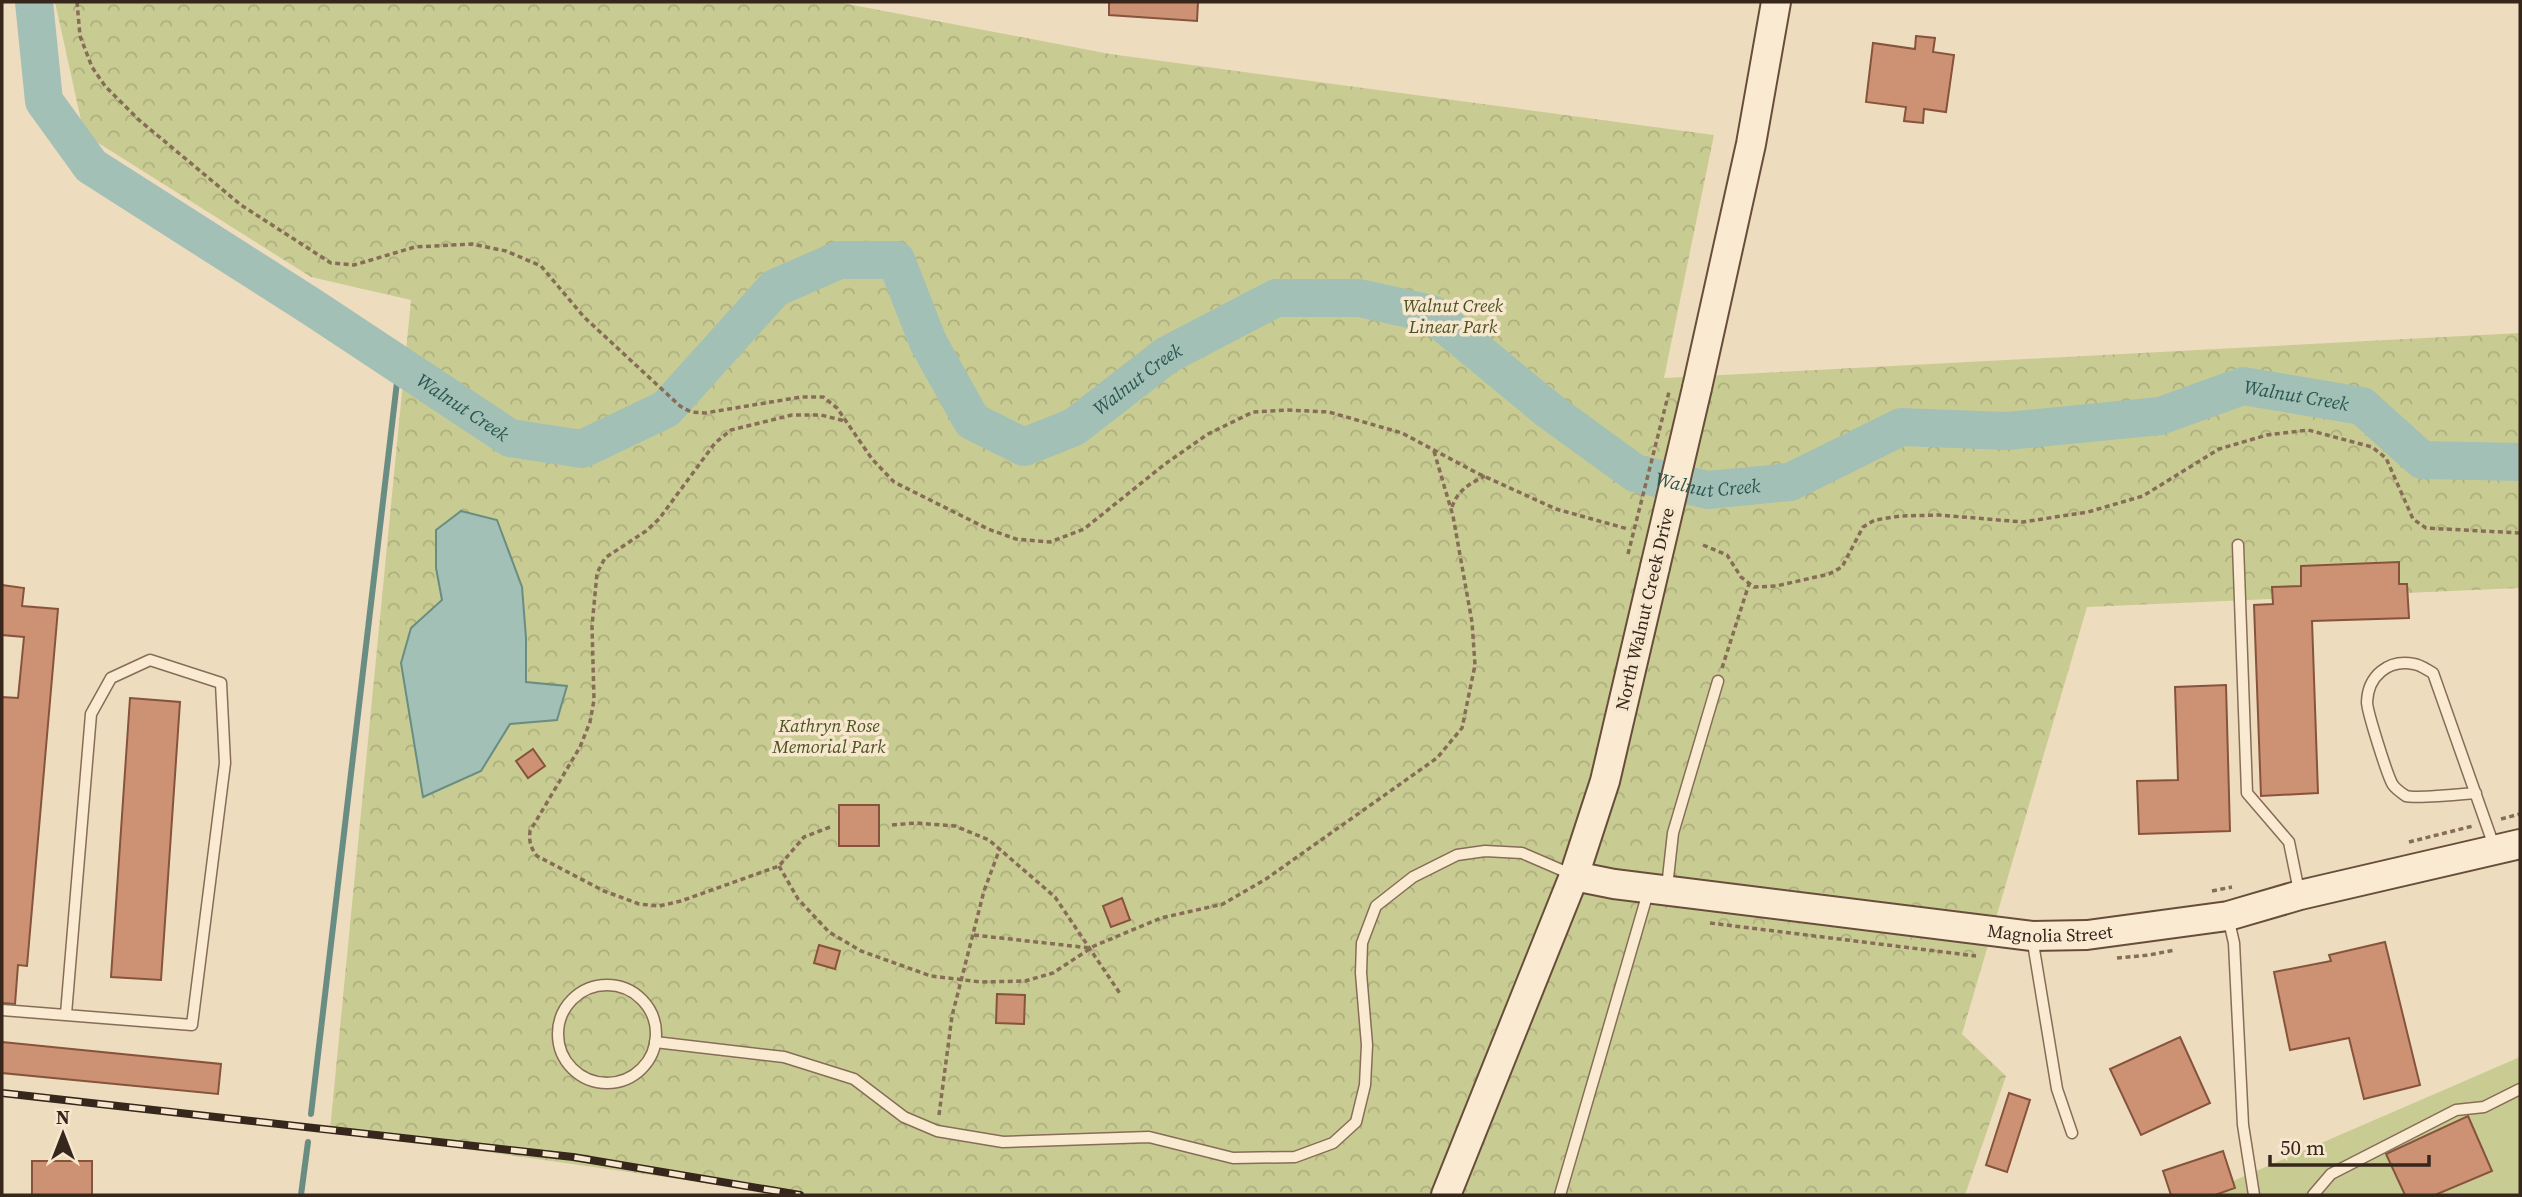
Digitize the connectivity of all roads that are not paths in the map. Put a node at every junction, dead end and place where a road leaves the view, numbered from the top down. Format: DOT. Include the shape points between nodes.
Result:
graph roads {
  1 [pos="1776,2"];
  2 [pos="2238,545"];
  3 [pos="1718,681"];
  4 [pos="2476,793"];
  5 [pos="2508,847"];
  6 [pos="1574,876"];
  7 [pos="1658,890"];
  8 [pos="2300,895"];
  9 [pos="2228,916"];
  10 [pos="2032,936"];
  11 [pos="2,1010"];
  12 [pos="66,1014"];
  13 [pos="655,1042"];
  14 [pos="2520,1090"];
  15 [pos="2072,1133"];
  16 [pos="1446,1195"];
  17 [pos="1560,1195"];
  18 [pos="2254,1195"];
  19 [pos="2313,1195"];
  1 -- 6 [label="main road, North Walnut Creek Drive, bridge" via="1751,144 1684,386 1655,567 1605,781"];
  2 -- 8 [label="lane" via="2247,793 2289,842"];
  3 -- 7 [label="lane"];
  4 -- 4 [label="lane" via="2433,673 2417,664 2388,666 2368,688 2367,706 2392,784 2407,796"];
  4 -- 5 [label="lane" via="2486,822"];
  5 -- 8 [label="main road, Magnolia Street"];
  6 -- 7 [label="main road, Magnolia Street"];
  6 -- 13 [label="lane" via="1522,853 1457,855 1413,877 1376,905 1362,943 1367,1045 1365,1086 1356,1122 1332,1143 1295,1157 1233,1157 1150,1137 1003,1142 937,1131 904,1117 854,1079 784,1057"];
  6 -- 16 [label="main road, North Walnut Creek Drive"];
  7 -- 10 [label="main road, Magnolia Street"];
  7 -- 17 [label="lane"];
  8 -- 9 [label="main road, Magnolia Street"];
  9 -- 10 [label="main road, Magnolia Street" via="2100,933"];
  9 -- 18 [label="lane" via="2234,943 2243,1125"];
  10 -- 15 [label="lane" via="2057,1089"];
  11 -- 12 [label="lane"];
  12 -- 12 [label="lane" via="91,714 111,678 150,660 221,683 225,763 191,1025"];
  13 -- 13 [label="lane" via="654,1020 647,1006 623,987 592,987 578,994 559,1021 562,1055 572,1069 602,1083 619,1082 635,1074 646,1064"];
  14 -- 19 [label="lane" via="2484,1107 2456,1110 2331,1174"];
}
